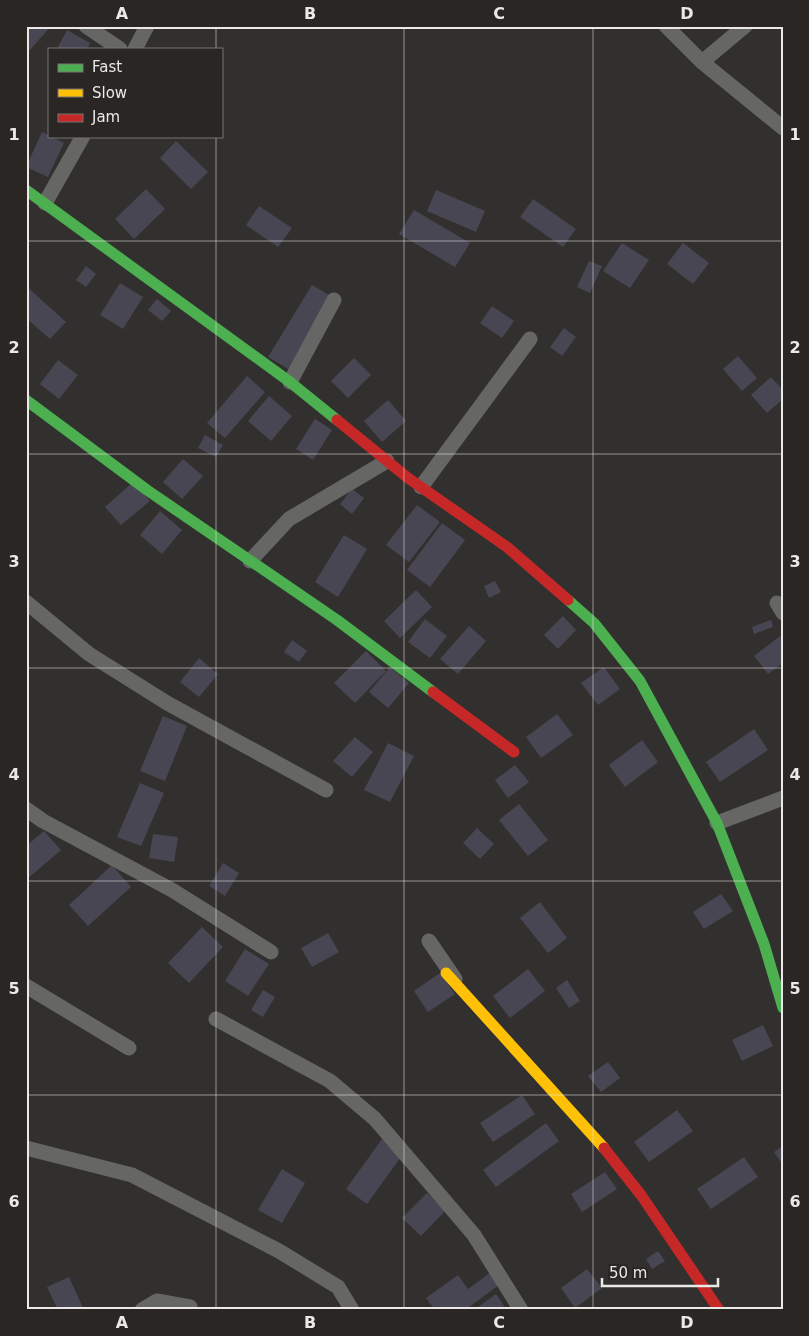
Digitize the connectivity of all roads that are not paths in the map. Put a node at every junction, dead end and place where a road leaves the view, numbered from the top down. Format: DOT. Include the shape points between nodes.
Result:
graph roads {
  1 [pos="86,26"];
  2 [pos="147,26"];
  3 [pos="666,26"];
  4 [pos="745,26"];
  5 [pos="119,48"];
  6 [pos="135,48"];
  7 [pos="702,62"];
  8 [pos="783,128"];
  9 [pos="82,138"];
  10 [pos="26,190"];
  11 [pos="45,203"];
  12 [pos="334,300"];
  13 [pos="530,339"];
  14 [pos="290,382"];
  15 [pos="26,400"];
  16 [pos="387,461"];
  17 [pos="421,487"];
  18 [pos="250,561"];
  19 [pos="26,602"];
  20 [pos="514,752"];
  21 [pos="326,790"];
  22 [pos="783,798"];
  23 [pos="26,809"];
  24 [pos="717,823"];
  25 [pos="429,941"];
  26 [pos="271,952"];
  27 [pos="446,974"];
  28 [pos="26,986"];
  29 [pos="470,1000"];
  30 [pos="783,1008"];
  31 [pos="216,1019"];
  32 [pos="129,1048"];
  33 [pos="26,1148"];
  34 [pos="190,1307"];
  35 [pos="142,1310"];
  36 [pos="352,1310"];
  37 [pos="521,1310"];
  38 [pos="719,1310"];
  1 -- 5 [label="street"];
  2 -- 6 [label="street"];
  3 -- 7 [label="street"];
  4 -- 7 [label="street"];
  7 -- 8 [label="street"];
  9 -- 11 [label="street"];
  10 -- 11 [label="street"];
  11 -- 14 [label="street"];
  12 -- 14 [label="street"];
  13 -- 17 [label="street"];
  14 -- 16 [label="street"];
  15 -- 18 [label="street"];
  16 -- 17 [label="street"];
  16 -- 18 [label="street" via="289,518"];
  17 -- 24 [label="street" via="506,547 594,623 640,681"];
  18 -- 20 [label="street" via="337,620"];
  19 -- 21 [label="street" via="89,654 160,698"];
  22 -- 24 [label="street"];
  23 -- 26 [label="street" via="172,890"];
  24 -- 30 [label="street" via="764,944"];
  25 -- 29 [label="street"];
  27 -- 29 [label="street"];
  28 -- 32 [label="street"];
  29 -- 38 [label="street" via="612,1158 652,1210"];
  31 -- 37 [label="street" via="330,1081 375,1119 474,1234"];
  33 -- 36 [label="street" via="132,1175 279,1251 338,1287"];
  34 -- 35 [label="street" via="157,1302"];
}
